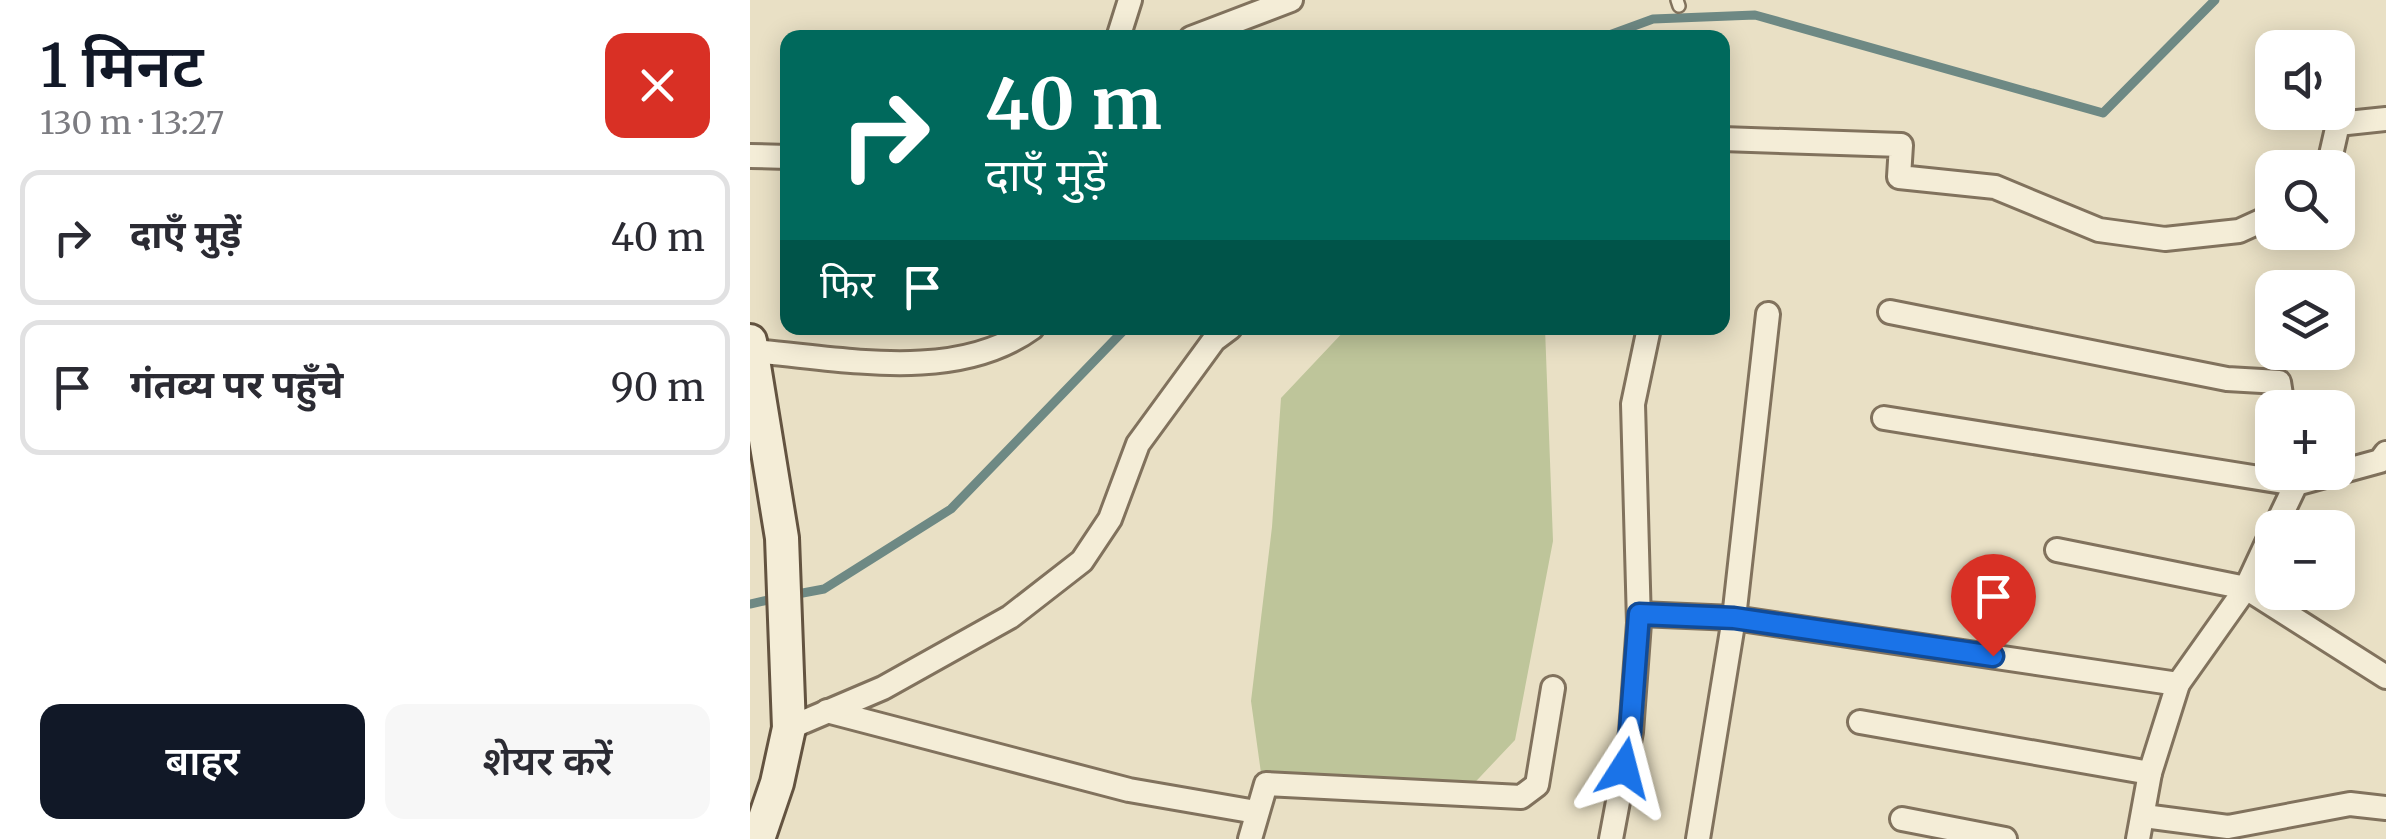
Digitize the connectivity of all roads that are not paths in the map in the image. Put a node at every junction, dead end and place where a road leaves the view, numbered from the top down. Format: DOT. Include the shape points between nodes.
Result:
graph roads {
  1 [pos="1130,0"];
  2 [pos="1290,0"];
  3 [pos="1121,30"];
  4 [pos="1212,30"];
  5 [pos="2386,119"];
  6 [pos="1730,139"];
  7 [pos="2332,150"];
  8 [pos="750,156"];
  9 [pos="780,157"];
  10 [pos="2255,224"];
  11 [pos="1890,312"];
  12 [pos="1768,314"];
  13 [pos="1018,335"];
  14 [pos="1221,335"];
  15 [pos="1648,335"];
  16 [pos="751,346"];
  17 [pos="2281,390"];
  18 [pos="1884,418"];
  19 [pos="2384,460"];
  20 [pos="2355,466"];
  21 [pos="2255,472"];
  22 [pos="761,475"];
  23 [pos="2056,550"];
  24 [pos="2255,569"];
  25 [pos="2246,588"];
  26 [pos="1639,614"];
  27 [pos="1734,618"];
  28 [pos="2386,677"];
  29 [pos="2178,684"];
  30 [pos="1552,688"];
  31 [pos="827,711"];
  32 [pos="1860,722"];
  33 [pos="789,728"];
  34 [pos="2150,774"];
  35 [pos="2386,808"];
  36 [pos="1256,812"];
  37 [pos="1902,819"];
  38 [pos="2141,828"];
  39 [pos="758,839"];
  40 [pos="1250,839"];
  41 [pos="1611,839"];
  42 [pos="1698,839"];
  43 [pos="2005,839"];
  1 -- 3 [label="street"];
  2 -- 4 [label="street"];
  5 -- 7 [label="street" via="2338,124"];
  6 -- 10 [label="street" via="1900,145 1899,177 1995,186 2099,230 2165,239"];
  8 -- 9 [label="street"];
  11 -- 17 [label="street" via="2227,379 2279,382"];
  12 -- 27 [label="street"];
  13 -- 16 [label="street" via="980,354 922,364"];
  14 -- 31 [label="street" via="1138,444 1110,519 1082,561 1010,617 883,688"];
  15 -- 26 [label="street" via="1633,404"];
  16 -- 22 [label="main road"];
  18 -- 21 [label="street"];
  19 -- 20 [label="street"];
  22 -- 33 [label="main road" via="782,538"];
  23 -- 25 [label="street"];
  24 -- 25 [label="street"];
  25 -- 28 [label="street"];
  25 -- 29 [label="street"];
  26 -- 27 [label="street"];
  26 -- 41 [label="street" via="1630,732"];
  27 -- 29 [label="street"];
  27 -- 42 [label="street"];
  29 -- 34 [label="street"];
  30 -- 36 [label="street" via="1537,785 1522,797 1266,784"];
  31 -- 33 [label="street"];
  31 -- 36 [label="street" via="1129,790"];
  32 -- 34 [label="street"];
  33 -- 39 [label="main road"];
  34 -- 38 [label="street"];
  35 -- 38 [label="street" via="2350,804 2228,827"];
  36 -- 40 [label="street"];
  37 -- 43 [label="street"];
}
